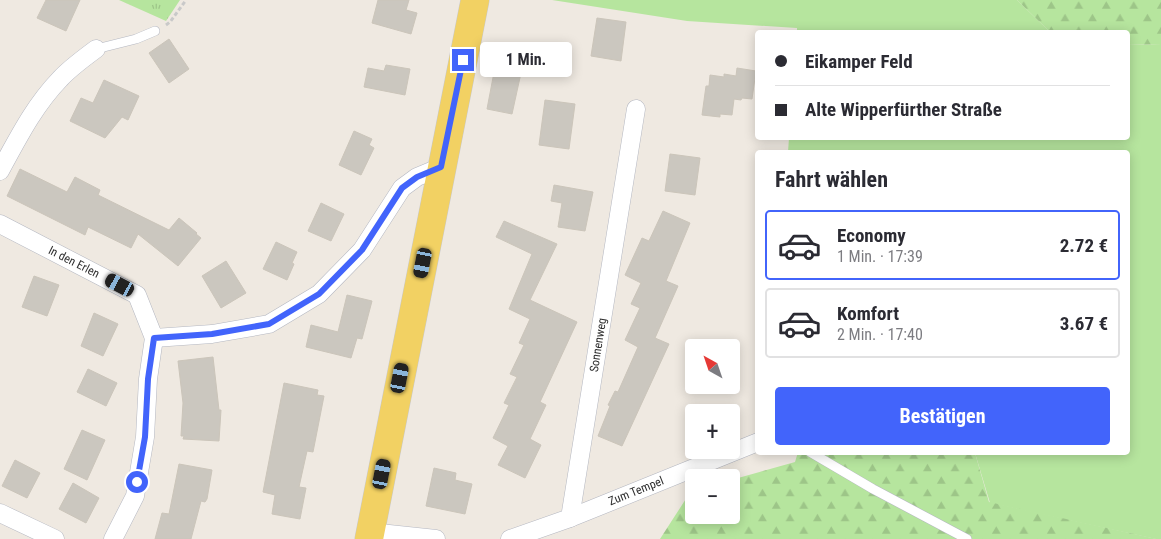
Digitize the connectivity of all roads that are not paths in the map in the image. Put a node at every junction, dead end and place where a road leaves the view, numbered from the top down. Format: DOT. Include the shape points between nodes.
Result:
graph roads {
  1 [pos="475,0"];
  2 [pos="155,31"];
  3 [pos="96,48"];
  4 [pos="636,109"];
  5 [pos="441,167"];
  6 [pos="0,171"];
  7 [pos="0,224"];
  8 [pos="154,338"];
  9 [pos="755,443"];
  10 [pos="815,455"];
  11 [pos="0,513"];
  12 [pos="570,518"];
  13 [pos="370,535"];
  14 [pos="56,539"];
  15 [pos="113,539"];
  16 [pos="436,539"];
  17 [pos="510,539"];
  18 [pos="967,539"];
  1 -- 5 [label="main road"];
  2 -- 3 [label="lane"];
  3 -- 6 [label="street" via="47,93 31,114"];
  4 -- 12 [label="street, Sonnenweg"];
  5 -- 8 [label="street" via="417,177 402,188 362,250 319,294 269,324 212,334"];
  5 -- 13 [label="main road"];
  7 -- 8 [label="street, In den Erlen" via="137,295"];
  8 -- 15 [label="street" via="145,437 135,496"];
  9 -- 12 [label="street, Zum Tempel"];
  10 -- 18 [label="lane"];
  11 -- 14 [label="street"];
  12 -- 17 [label="street"];
  13 -- 16 [label="street"];
}
